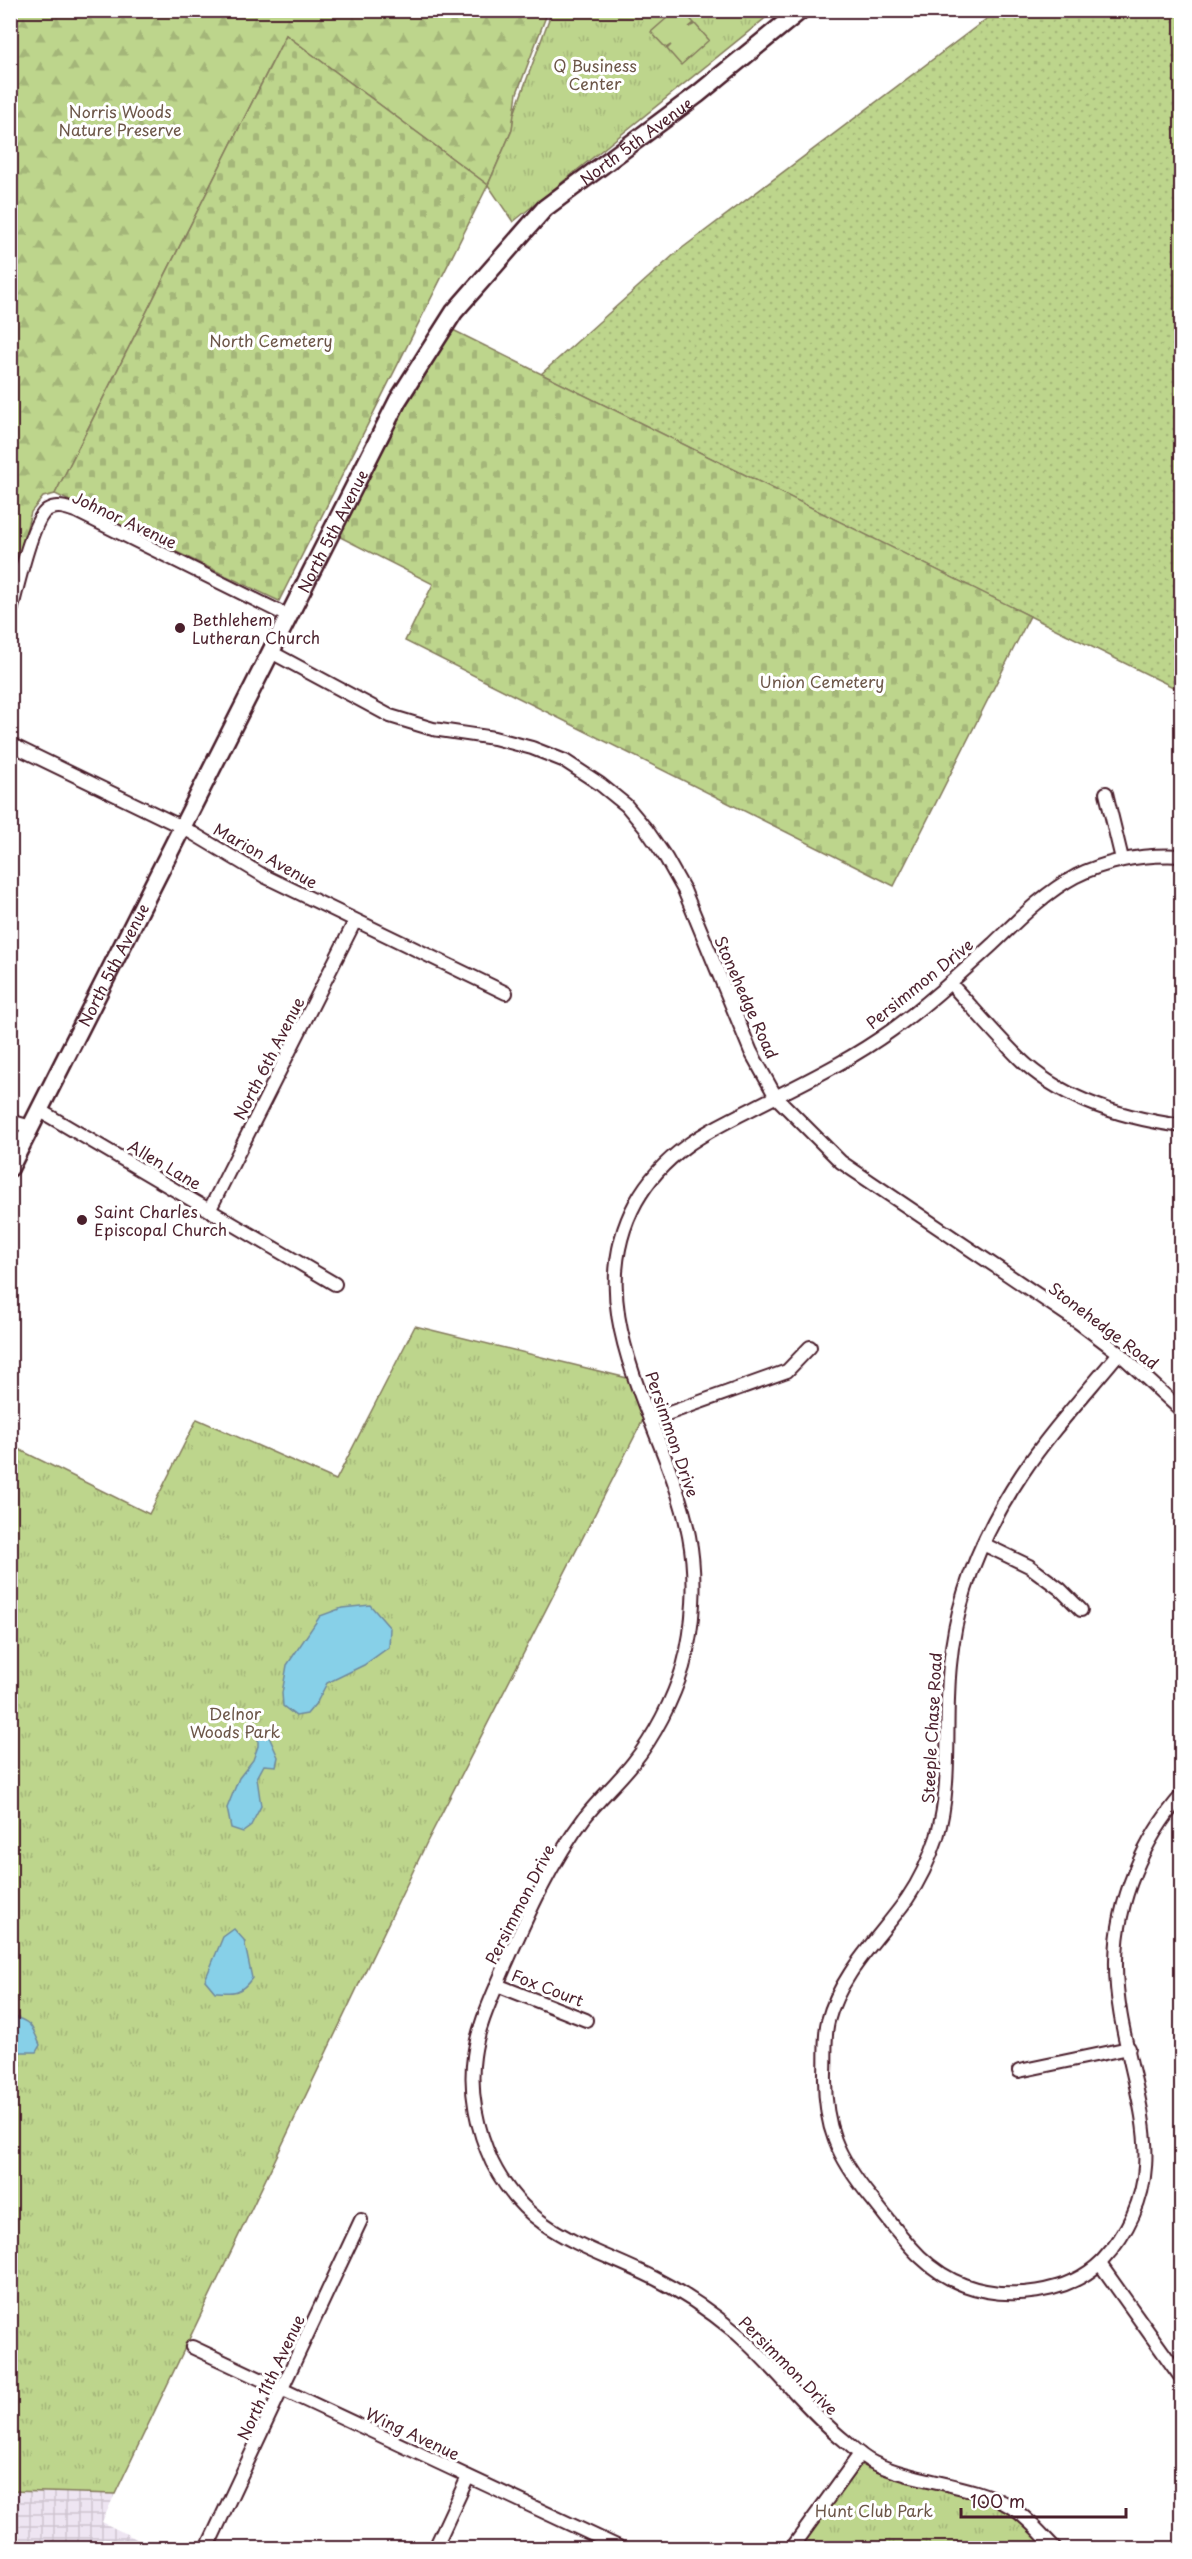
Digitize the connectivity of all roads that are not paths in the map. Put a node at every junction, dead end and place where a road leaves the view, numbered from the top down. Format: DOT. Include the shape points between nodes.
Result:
graph roads {
  1 [pos="801,10"];
  2 [pos="10,615"];
  3 [pos="288,616"];
  4 [pos="271,652"];
  5 [pos="10,744"];
  6 [pos="1106,793"];
  7 [pos="184,828"];
  8 [pos="1182,856"];
  9 [pos="1122,859"];
  10 [pos="356,921"];
  11 [pos="950,983"];
  12 [pos="506,993"];
  13 [pos="776,1097"];
  14 [pos="39,1110"];
  15 [pos="10,1121"];
  16 [pos="1182,1126"];
  17 [pos="31,1127"];
  18 [pos="10,1168"];
  19 [pos="210,1209"];
  20 [pos="335,1284"];
  21 [pos="810,1347"];
  22 [pos="1119,1353"];
  23 [pos="1182,1411"];
  24 [pos="650,1420"];
  25 [pos="983,1544"];
  26 [pos="1081,1610"];
  27 [pos="1182,1795"];
  28 [pos="497,1985"];
  29 [pos="586,2020"];
  30 [pos="1129,2048"];
  31 [pos="1019,2071"];
  32 [pos="361,2220"];
  33 [pos="1100,2264"];
  34 [pos="192,2347"];
  35 [pos="1182,2379"];
  36 [pos="282,2390"];
  37 [pos="860,2454"];
  38 [pos="468,2477"];
  39 [pos="207,2548"];
  40 [pos="435,2548"];
  41 [pos="621,2548"];
  42 [pos="792,2548"];
  43 [pos="1055,2548"];
  1 -- 3 [label="main road, North 5th Avenue" via="698,94 545,208 474,286 434,340 398,400"];
  2 -- 3 [label="street, Johnor Avenue" via="36,523 47,510 66,507"];
  3 -- 4 [label="main road, North 5th Avenue"];
  4 -- 7 [label="main road, North 5th Avenue"];
  4 -- 13 [label="street, Stonehedge Road" via="390,716 433,729 494,738 565,761 626,805 653,839 684,890 738,1024"];
  5 -- 7 [label="street, Marion Avenue"];
  6 -- 9 [label="street"];
  7 -- 10 [label="street, Marion Avenue" via="264,876"];
  7 -- 14 [label="main road, North 5th Avenue"];
  8 -- 9 [label="street, Persimmon Drive"];
  9 -- 11 [label="street, Persimmon Drive" via="1073,877 1045,896"];
  10 -- 12 [label="street, Marion Avenue"];
  10 -- 19 [label="street, North 6th Avenue"];
  11 -- 13 [label="street, Persimmon Drive" via="863,1049"];
  11 -- 16 [label="street" via="1020,1059 1045,1078 1105,1110"];
  13 -- 22 [label="street, Stonehedge Road" via="841,1162"];
  13 -- 24 [label="street, Persimmon Drive" via="690,1141 673,1155 638,1199 624,1228 616,1255 616,1316"];
  14 -- 17 [label="main road, North 5th Avenue"];
  14 -- 19 [label="street, Allen Lane"];
  15 -- 17 [label="street"];
  17 -- 18 [label="main road, North 5th Avenue"];
  19 -- 20 [label="street, Allen Lane"];
  21 -- 24 [label="street" via="787,1371"];
  22 -- 23 [label="street, Stonehedge Road"];
  22 -- 25 [label="street, Steeple Chase Road" via="1023,1471"];
  24 -- 28 [label="street, Persimmon Drive" via="677,1490 690,1546 691,1627 682,1669 660,1721 636,1760 585,1817 553,1866"];
  25 -- 26 [label="street" via="1029,1566"];
  25 -- 33 [label="street, Steeple Chase Road" via="969,1575 953,1639 943,1813 936,1839 910,1894 849,1977 827,2022 825,2101 840,2154 853,2175 918,2257 941,2273 988,2291 1034,2291 1057,2287"];
  27 -- 30 [label="street" via="1154,1831 1143,1853 1118,1931 1118,1989"];
  28 -- 29 [label="street, Fox Court"];
  28 -- 37 [label="street, Persimmon Drive" via="482,2022 472,2092 480,2131 509,2191 534,2218 569,2240 655,2278 707,2311 760,2355 823,2424"];
  30 -- 31 [label="street"];
  30 -- 33 [label="street" via="1150,2136 1149,2178 1134,2222"];
  32 -- 36 [label="street, North 11th Avenue"];
  33 -- 35 [label="street"];
  34 -- 36 [label="street, Wing Avenue"];
  36 -- 38 [label="street, Wing Avenue"];
  36 -- 39 [label="street, North 11th Avenue"];
  37 -- 42 [label="street"];
  37 -- 43 [label="street, Persimmon Drive" via="873,2463 1011,2507"];
  38 -- 40 [label="street"];
  38 -- 41 [label="street, Wing Avenue"];
}
